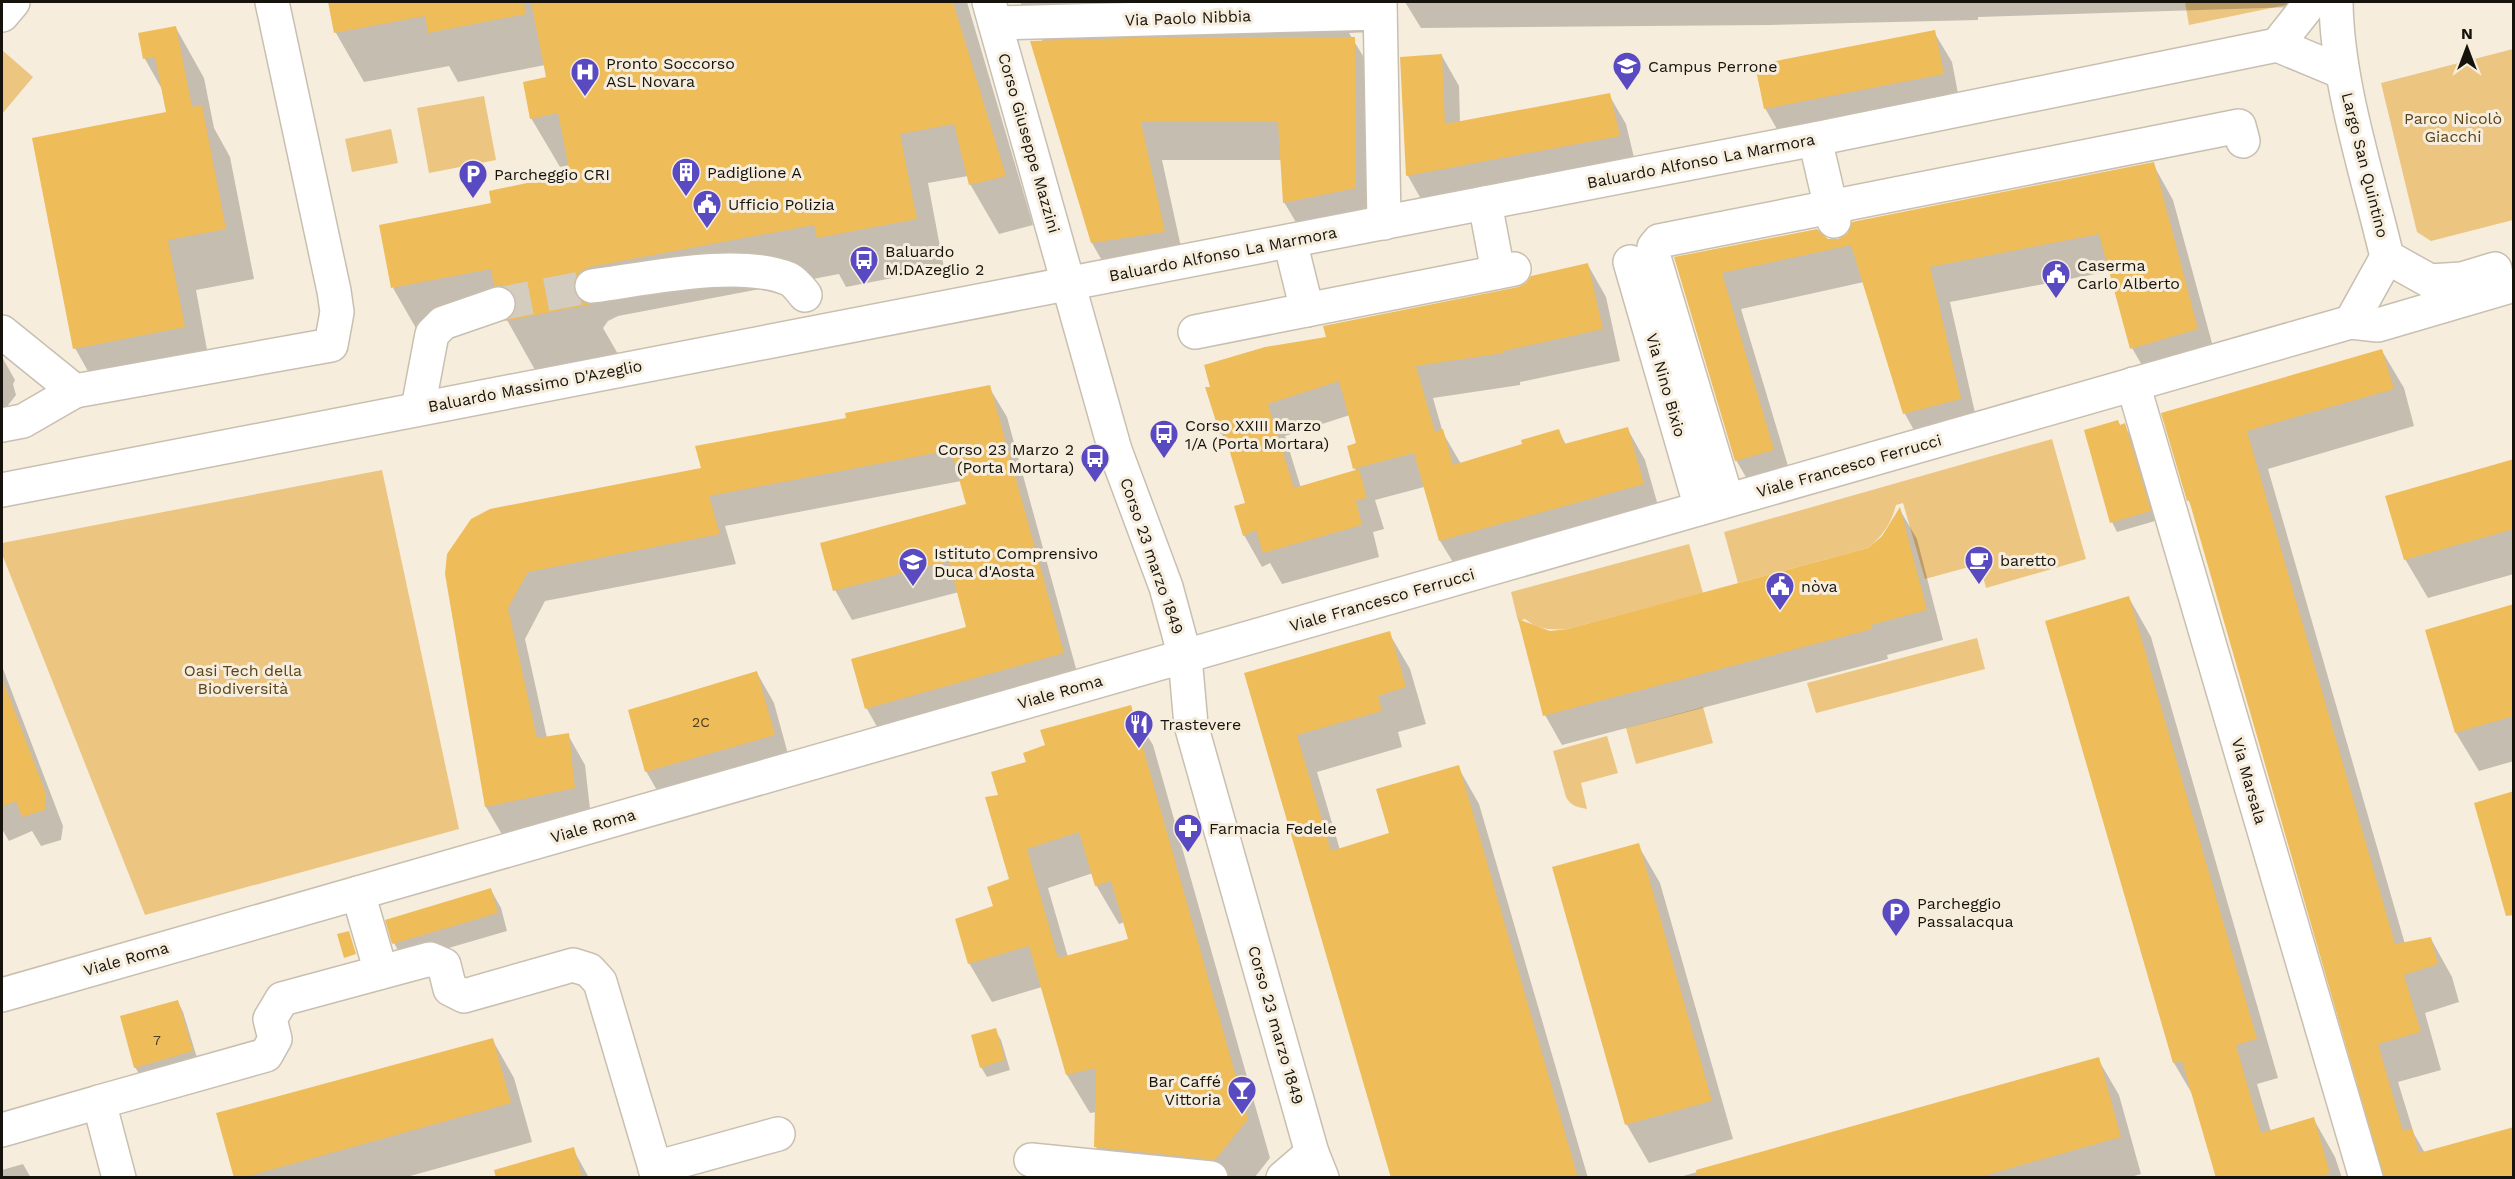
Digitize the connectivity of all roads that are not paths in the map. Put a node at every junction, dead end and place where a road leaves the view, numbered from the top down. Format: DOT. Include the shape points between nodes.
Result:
graph roads {
  1 [pos="13,2"];
  2 [pos="272,2"];
  3 [pos="2312,2"];
  4 [pos="1380,7"];
  5 [pos="992,12"];
  6 [pos="2,15"];
  7 [pos="2336,17"];
  8 [pos="2277,45"];
  9 [pos="2342,72"];
  10 [pos="1815,139"];
  11 [pos="2243,141"];
  12 [pos="1485,203"];
  13 [pos="1832,213"];
  14 [pos="1384,222"];
  15 [pos="1290,241"];
  16 [pos="2387,257"];
  17 [pos="1630,262"];
  18 [pos="2514,264"];
  19 [pos="1069,284"];
  20 [pos="2514,285"];
  21 [pos="592,286"];
  22 [pos="805,295"];
  23 [pos="498,304"];
  24 [pos="1307,310"];
  25 [pos="2351,322"];
  26 [pos="2,332"];
  27 [pos="1195,332"];
  28 [pos="2133,384"];
  29 [pos="75,391"];
  30 [pos="418,408"];
  31 [pos="2,425"];
  32 [pos="2,490"];
  33 [pos="1714,504"];
  34 [pos="1185,657"];
  35 [pos="358,893"];
  36 [pos="381,972"];
  37 [pos="2,995"];
  38 [pos="99,1102"];
  39 [pos="2,1130"];
  40 [pos="778,1134"];
  41 [pos="1031,1160"];
  42 [pos="1317,1165"];
  43 [pos="657,1173"];
  44 [pos="119,1178"];
  45 [pos="1210,1178"];
  46 [pos="1283,1178"];
  47 [pos="2366,1178"];
  1 -- 6 [label="street"];
  2 -- 29 [label="street" via="334,291 337,312 330,345"];
  3 -- 8 [label="street"];
  4 -- 5 [label="street, Via Paolo Nibbia"];
  4 -- 14 [label="street"];
  5 -- 19 [label="street, Corso Giuseppe Mazzini"];
  7 -- 9 [label="street, Largo San Quintino"];
  8 -- 9 [label="street, Largo San Quintino"];
  8 -- 10 [label="street, Baluardo Alfonso La Marmora"];
  9 -- 16 [label="street, Largo San Quintino"];
  10 -- 12 [label="street, Baluardo Alfonso La Marmora"];
  10 -- 13 [label="street"];
  11 -- 13 [label="street" via="2239,126"];
  12 -- 14 [label="street, Baluardo Alfonso La Marmora"];
  12 -- 24 [label="street" via="1506,270"];
  13 -- 33 [label="street" via="1659,241 1654,247"];
  14 -- 15 [label="street, Baluardo Alfonso La Marmora"];
  15 -- 19 [label="street, Baluardo Alfonso La Marmora"];
  15 -- 24 [label="street"];
  16 -- 18 [label="street, Largo San Quintino" via="2430,281 2462,279"];
  16 -- 25 [label="street, Largo San Quintino"];
  17 -- 33 [label="street, Via Nino Bixio"];
  19 -- 30 [label="street, Baluardo Massimo D'Azeglio"];
  19 -- 34 [label="street, Corso 23 marzo 1849" via="1115,450 1166,587"];
  20 -- 25 [label="street, Viale Francesco Ferrucci" via="2378,325"];
  21 -- 22 [label="street" via="721,270 791,280"];
  23 -- 30 [label="street" via="443,323 432,334"];
  24 -- 27 [label="street"];
  25 -- 28 [label="street, Viale Francesco Ferrucci"];
  26 -- 29 [label="street"];
  28 -- 33 [label="street, Viale Francesco Ferrucci"];
  28 -- 47 [label="street, Via Marsala"];
  29 -- 31 [label="street" via="23,420"];
  30 -- 32 [label="street, Baluardo Massimo D'Azeglio"];
  33 -- 34 [label="street, Viale Francesco Ferrucci"];
  34 -- 35 [label="street, Viale Roma"];
  34 -- 42 [label="street, Corso 23 marzo 1849" via="1191,725"];
  35 -- 36 [label="street"];
  35 -- 37 [label="street, Viale Roma"];
  36 -- 38 [label="street" via="282,999 270,1019 275,1039 266,1055"];
  36 -- 43 [label="street" via="430,959 444,965 450,989 464,996 573,965 589,970 600,982"];
  38 -- 39 [label="street"];
  38 -- 44 [label="street"];
  40 -- 43 [label="street"];
  41 -- 45 [label="street"];
  42 -- 46 [label="street"];
}
